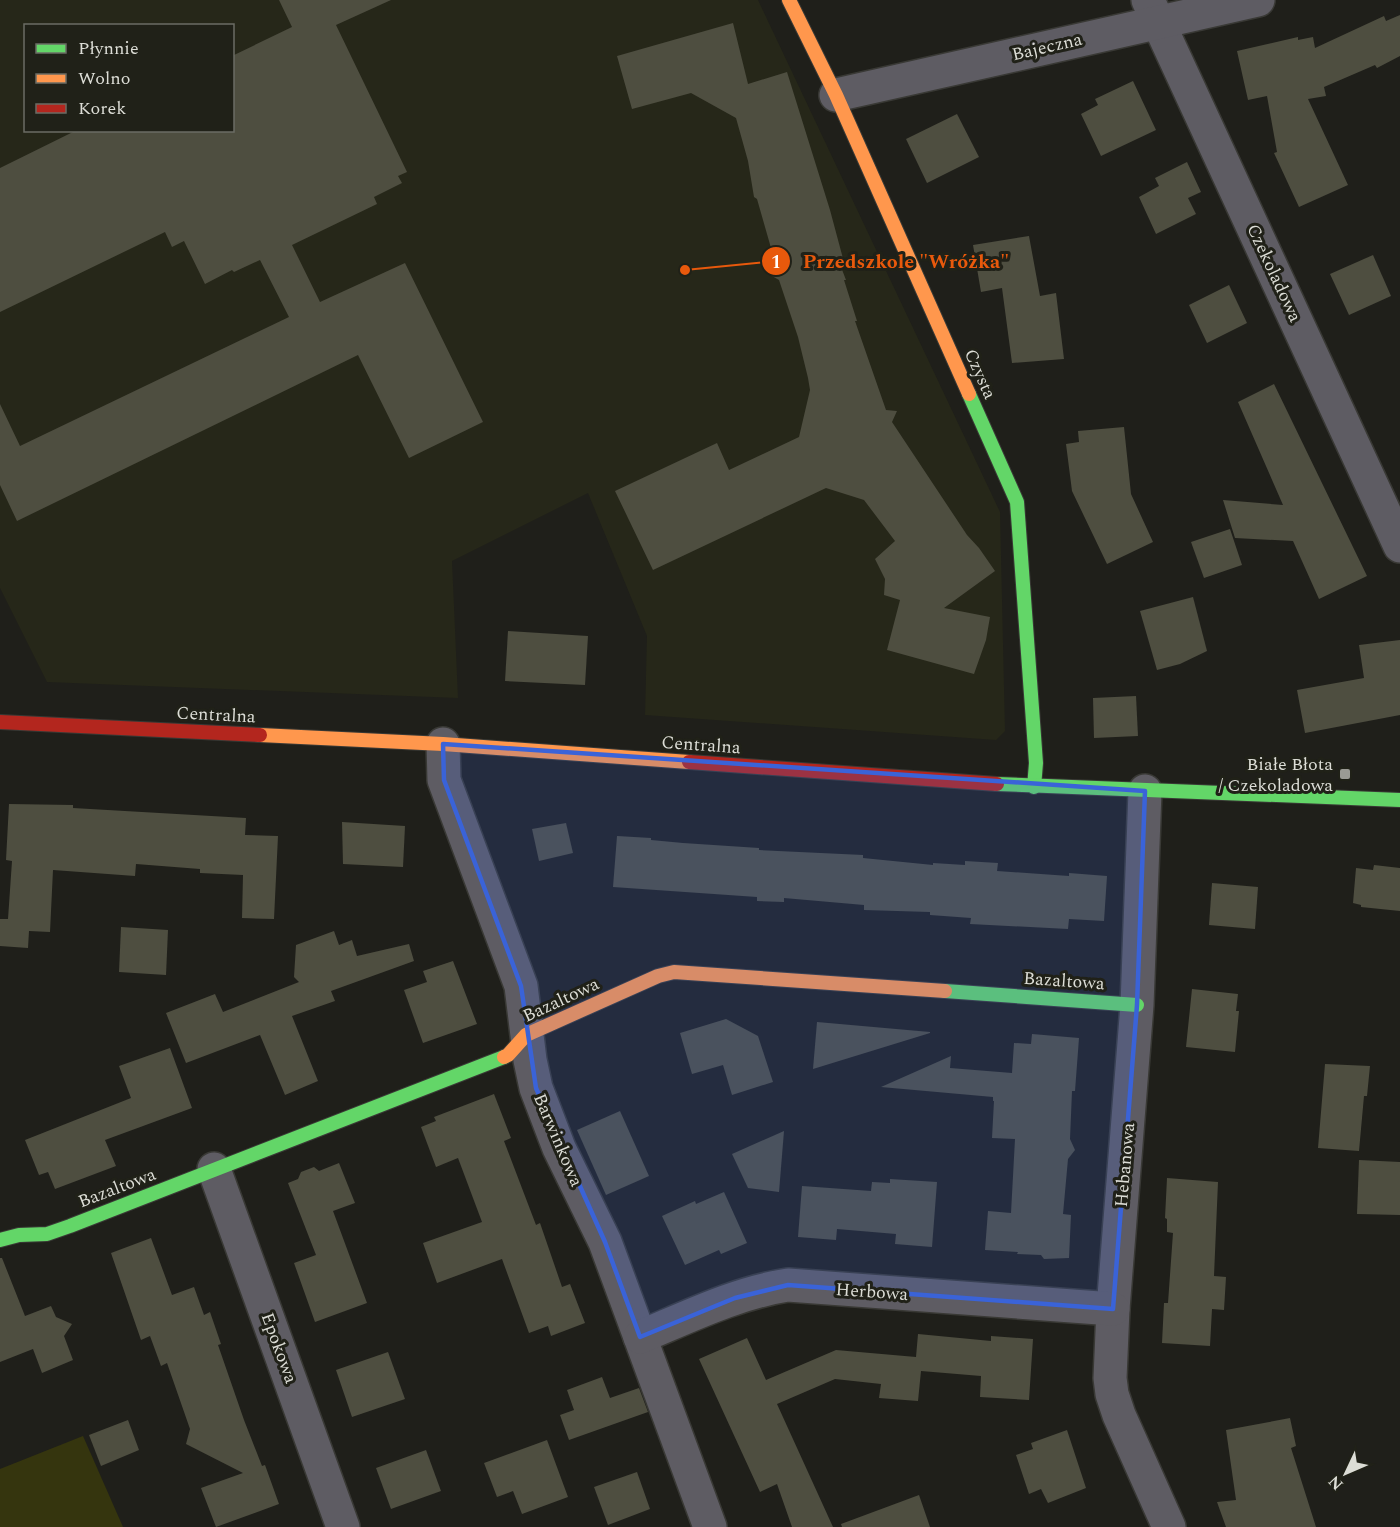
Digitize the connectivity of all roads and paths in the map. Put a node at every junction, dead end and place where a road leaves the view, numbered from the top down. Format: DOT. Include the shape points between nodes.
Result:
graph roads {
  1 [pos="789,0"];
  2 [pos="1258,0"];
  3 [pos="1153,11"];
  4 [pos="836,95"];
  5 [pos="1400,546"];
  6 [pos="0,722"];
  7 [pos="443,744"];
  8 [pos="1034,787"];
  9 [pos="1145,791"];
  10 [pos="1400,800"];
  11 [pos="1137,1005"];
  12 [pos="526,1035"];
  13 [pos="214,1169"];
  14 [pos="0,1240"];
  15 [pos="1113,1309"];
  16 [pos="640,1337"];
  17 [pos="343,1527"];
  18 [pos="710,1527"];
  19 [pos="1168,1527"];
  1 -- 4 [label="street, Czysta"];
  2 -- 3 [label="street, Bajeczna"];
  3 -- 4 [label="street, Bajeczna"];
  3 -- 5 [label="street, Czekoladowa"];
  4 -- 8 [label="street, Czysta" via="1017,502 1036,763"];
  6 -- 7 [label="street, Centralna"];
  7 -- 8 [label="street, Centralna"];
  7 -- 12 [label="street, Barwinkowa" via="444,780 521,986"];
  8 -- 9 [label="street, Centralna"];
  9 -- 10 [label="street, Centralna"];
  9 -- 11 [label="street, Hebanowa"];
  11 -- 12 [label="street, Bazaltowa" via="674,972"];
  11 -- 15 [label="street, Hebanowa"];
  12 -- 13 [label="street, Bazaltowa" via="508,1054"];
  12 -- 16 [label="street, Barwinkowa" via="536,1088 559,1148 605,1242"];
  13 -- 14 [label="street, Bazaltowa" via="47,1234"];
  13 -- 17 [label="street, Epokowa"];
  15 -- 16 [label="street, Herbowa" via="788,1286 735,1298"];
  15 -- 19 [label="street, Hebanowa" via="1112,1394"];
  16 -- 18 [label="street, Barwinkowa"];
}
